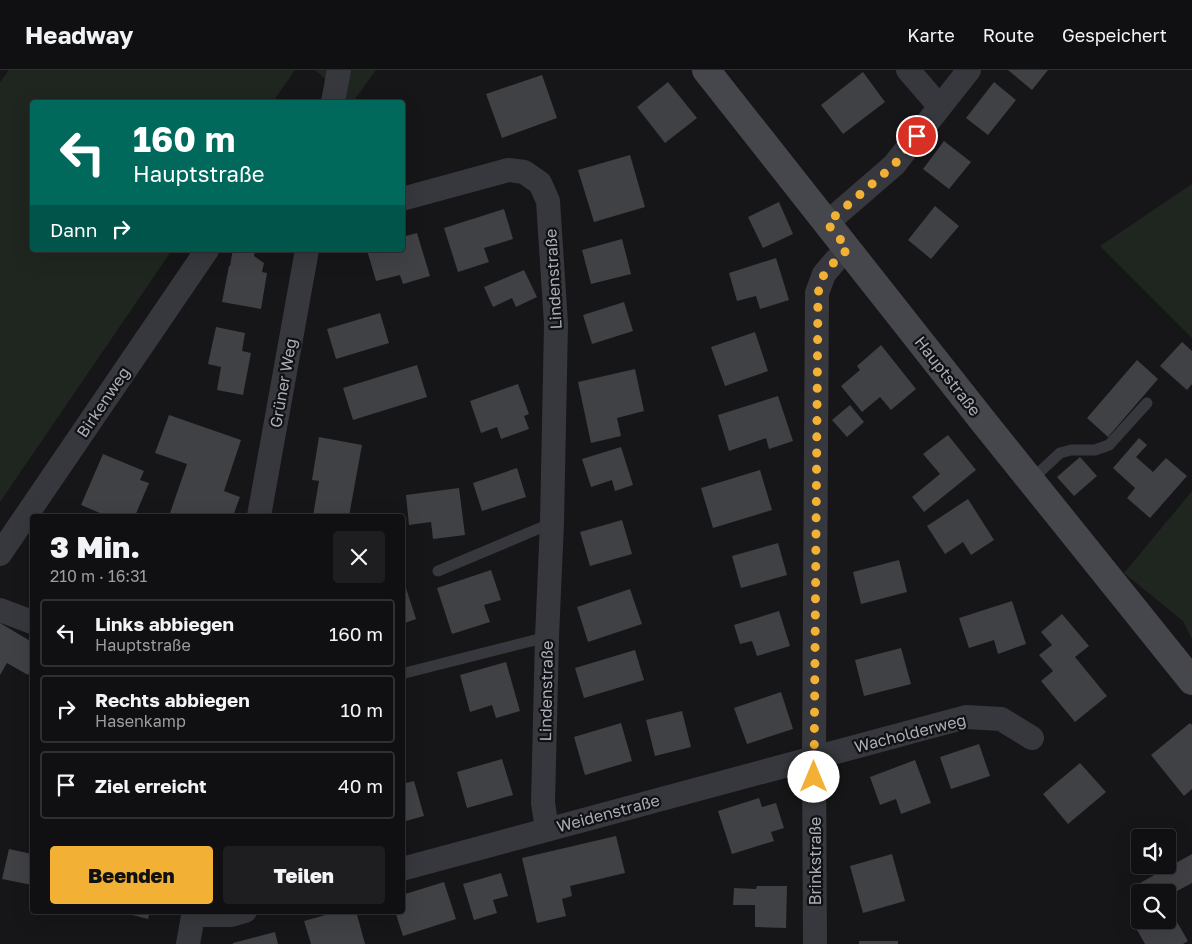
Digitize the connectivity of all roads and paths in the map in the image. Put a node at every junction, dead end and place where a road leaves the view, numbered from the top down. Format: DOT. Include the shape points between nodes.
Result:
graph roads {
  1 [pos="706,70"];
  2 [pos="908,70"];
  3 [pos="969,70"];
  4 [pos="336,85"];
  5 [pos="317,100"];
  6 [pos="940,107"];
  7 [pos="405,198"];
  8 [pos="827,223"];
  9 [pos="848,249"];
  10 [pos="206,252"];
  11 [pos="307,252"];
  12 [pos="1146,403"];
  13 [pos="1030,480"];
  14 [pos="259,514"];
  15 [pos="552,523"];
  16 [pos="0,554"];
  17 [pos="438,571"];
  18 [pos="0,610"];
  19 [pos="30,621"];
  20 [pos="547,637"];
  21 [pos="405,673"];
  22 [pos="1192,681"];
  23 [pos="1032,738"];
  24 [pos="814,758"];
  25 [pos="547,830"];
  26 [pos="405,868"];
  27 [pos="193,914"];
  28 [pos="212,914"];
  29 [pos="235,914"];
  30 [pos="188,944"];
  31 [pos="815,944"];
  1 -- 8 [label="street, Hauptstraße"];
  2 -- 6 [label="street"];
  3 -- 6 [label="street"];
  4 -- 5 [label="street"];
  6 -- 8 [label="street" via="894,165"];
  7 -- 15 [label="street, Lindenstraße" via="508,170 524,172 540,183 548,201 556,324"];
  8 -- 9 [label="street, Hauptstraße"];
  9 -- 13 [label="street, Hauptstraße"];
  9 -- 24 [label="street, Brinkstraße" via="824,274 818,293"];
  10 -- 16 [label="street, Birkenweg"];
  11 -- 14 [label="street, Grüner Weg"];
  12 -- 13 [label="lane" via="1109,444 1095,450 1060,453"];
  13 -- 22 [label="street, Hauptstraße"];
  15 -- 17 [label="lane"];
  15 -- 20 [label="street, Lindenstraße"];
  18 -- 19 [label="street"];
  20 -- 21 [label="lane"];
  20 -- 25 [label="street, Lindenstraße" via="543,803"];
  23 -- 24 [label="street, Wacholderweg" via="1001,719 966,717"];
  24 -- 25 [label="street, Weidenstraße"];
  24 -- 31 [label="street, Brinkstraße"];
  25 -- 26 [label="street, Weidenstraße"];
  27 -- 30 [label="street"];
  28 -- 29 [label="street"];
}
